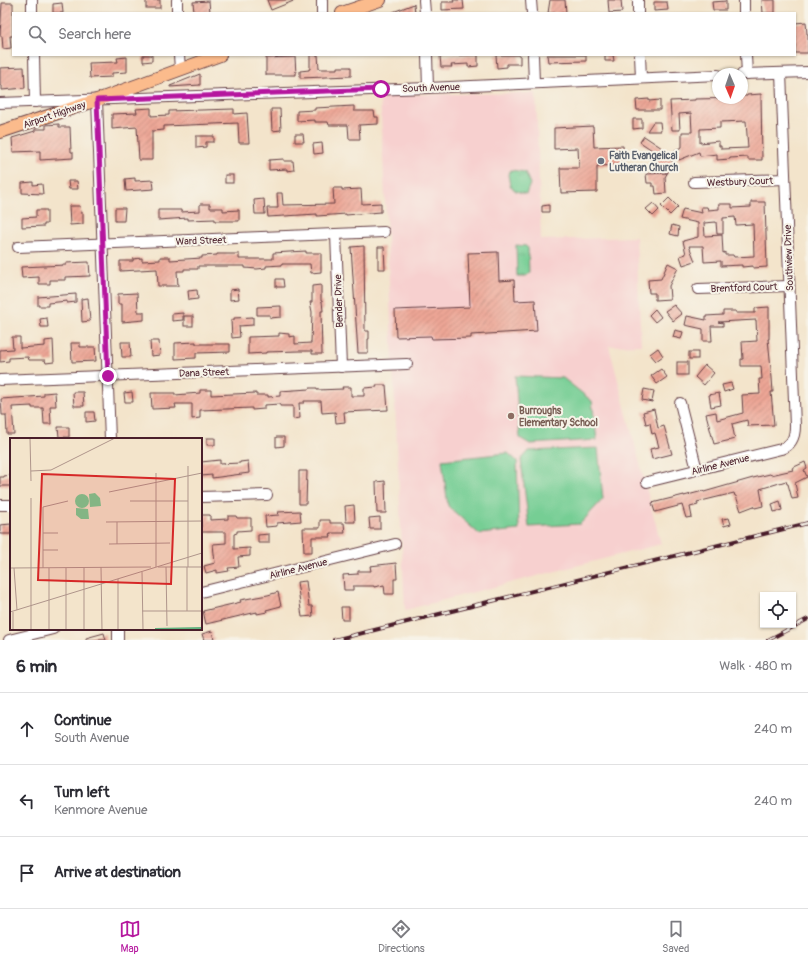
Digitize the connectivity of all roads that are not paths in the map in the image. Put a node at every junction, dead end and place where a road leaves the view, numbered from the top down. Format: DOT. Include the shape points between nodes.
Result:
graph roads {
  1 [pos="32,0"];
  2 [pos="177,0"];
  3 [pos="322,0"];
  4 [pos="380,0"];
  5 [pos="424,0"];
  6 [pos="531,0"];
  7 [pos="638,0"];
  8 [pos="744,0"];
  9 [pos="32,12"];
  10 [pos="177,12"];
  11 [pos="322,12"];
  12 [pos="345,12"];
  13 [pos="425,12"];
  14 [pos="532,12"];
  15 [pos="638,12"];
  16 [pos="744,12"];
  17 [pos="34,56"];
  18 [pos="179,56"];
  19 [pos="217,56"];
  20 [pos="427,56"];
  21 [pos="533,56"];
  22 [pos="640,56"];
  23 [pos="746,56"];
  24 [pos="745,68"];
  25 [pos="180,69"];
  26 [pos="808,72"];
  27 [pos="781,73"];
  28 [pos="748,74"];
  29 [pos="712,75"];
  30 [pos="641,78"];
  31 [pos="534,82"];
  32 [pos="428,88"];
  33 [pos="97,100"];
  34 [pos="35,102"];
  35 [pos="0,103"];
  36 [pos="0,132"];
  37 [pos="785,179"];
  38 [pos="694,182"];
  39 [pos="384,232"];
  40 [pos="336,234"];
  41 [pos="102,244"];
  42 [pos="18,247"];
  43 [pos="789,286"];
  44 [pos="698,289"];
  45 [pos="407,364"];
  46 [pos="340,367"];
  47 [pos="108,376"];
  48 [pos="0,380"];
  49 [pos="680,403"];
  50 [pos="110,438"];
  51 [pos="792,442"];
  52 [pos="697,470"];
  53 [pos="646,482"];
  54 [pos="267,495"];
  55 [pos="202,497"];
  56 [pos="395,544"];
  57 [pos="202,592"];
  58 [pos="49,630"];
  59 [pos="9,640"];
  1 -- 9 [label="street"];
  2 -- 10 [label="street"];
  3 -- 11 [label="street"];
  4 -- 12 [label="main road"];
  5 -- 13 [label="street"];
  6 -- 14 [label="street"];
  7 -- 15 [label="street"];
  8 -- 16 [label="street"];
  17 -- 34 [label="street"];
  18 -- 25 [label="street"];
  19 -- 25 [label="main road, Airport Highway"];
  20 -- 32 [label="street"];
  21 -- 31 [label="street"];
  22 -- 30 [label="street"];
  23 -- 24 [label="street"];
  25 -- 33 [label="main road, Airport Highway"];
  26 -- 27 [label="street"];
  27 -- 28 [label="street"];
  27 -- 37 [label="street, Southview Drive"];
  29 -- 30 [label="street, South Avenue"];
  30 -- 31 [label="street, South Avenue"];
  31 -- 32 [label="street, South Avenue"];
  32 -- 33 [label="street, South Avenue"];
  33 -- 34 [label="street, South Avenue"];
  33 -- 36 [label="main road, Airport Highway"];
  33 -- 41 [label="street"];
  34 -- 35 [label="street, South Avenue"];
  37 -- 38 [label="street, Westbury Court"];
  37 -- 43 [label="street, Southview Drive"];
  39 -- 40 [label="street, Ward Street"];
  40 -- 41 [label="street, Ward Street"];
  40 -- 46 [label="street, Bender Drive"];
  41 -- 42 [label="street, Ward Street"];
  41 -- 47 [label="street"];
  43 -- 44 [label="street, Brentford Court"];
  43 -- 51 [label="street, Southview Drive" via="795,432"];
  45 -- 46 [label="street, Dana Street"];
  46 -- 47 [label="street, Dana Street"];
  47 -- 48 [label="street, Dana Street"];
  47 -- 50 [label="street"];
  49 -- 52 [label="street"];
  51 -- 52 [label="street, Airline Avenue" via="785,448"];
  52 -- 53 [label="street, Airline Avenue"];
  54 -- 55 [label="street"];
  56 -- 57 [label="street, Airline Avenue"];
  58 -- 59 [label="street"];
}
